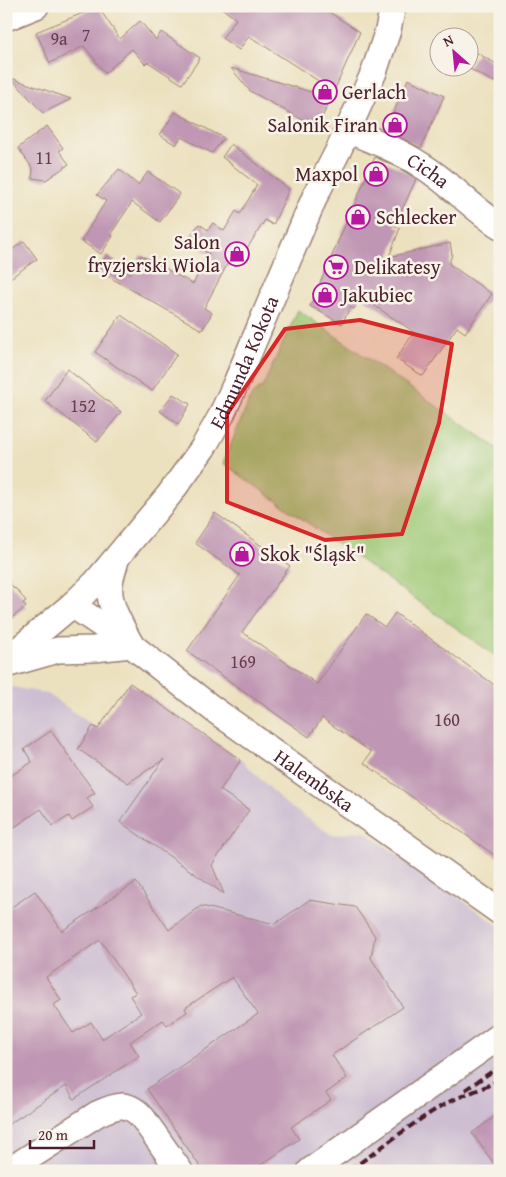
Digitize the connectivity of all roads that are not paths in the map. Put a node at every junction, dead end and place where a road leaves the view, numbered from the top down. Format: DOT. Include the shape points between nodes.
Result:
graph roads {
  1 [pos="36,6"];
  2 [pos="393,6"];
  3 [pos="409,6"];
  4 [pos="6,18"];
  5 [pos="381,52"];
  6 [pos="347,130"];
  7 [pos="500,226"];
  8 [pos="117,558"];
  9 [pos="72,605"];
  10 [pos="131,645"];
  11 [pos="6,660"];
  12 [pos="6,665"];
  13 [pos="500,912"];
  14 [pos="500,1036"];
  15 [pos="8,1171"];
  16 [pos="180,1171"];
  17 [pos="310,1171"];
  1 -- 4 [label="street"];
  2 -- 5 [label="street, Edmunda Kokota"];
  3 -- 5 [label="street"];
  5 -- 6 [label="street, Edmunda Kokota"];
  6 -- 7 [label="street, Cicha" via="421,165"];
  6 -- 8 [label="street, Edmunda Kokota" via="316,194 243,367 203,448"];
  8 -- 9 [label="street, Edmunda Kokota"];
  8 -- 10 [label="street, Halembska" via="110,584 111,602"];
  9 -- 10 [label="street, Halembska"];
  9 -- 11 [label="street, Edmunda Kokota"];
  10 -- 12 [label="street" via="58,650"];
  10 -- 13 [label="street, Halembska" via="213,709"];
  14 -- 17 [label="street"];
  15 -- 16 [label="street" via="97,1114 110,1107 124,1106 135,1110 142,1118"];
}
